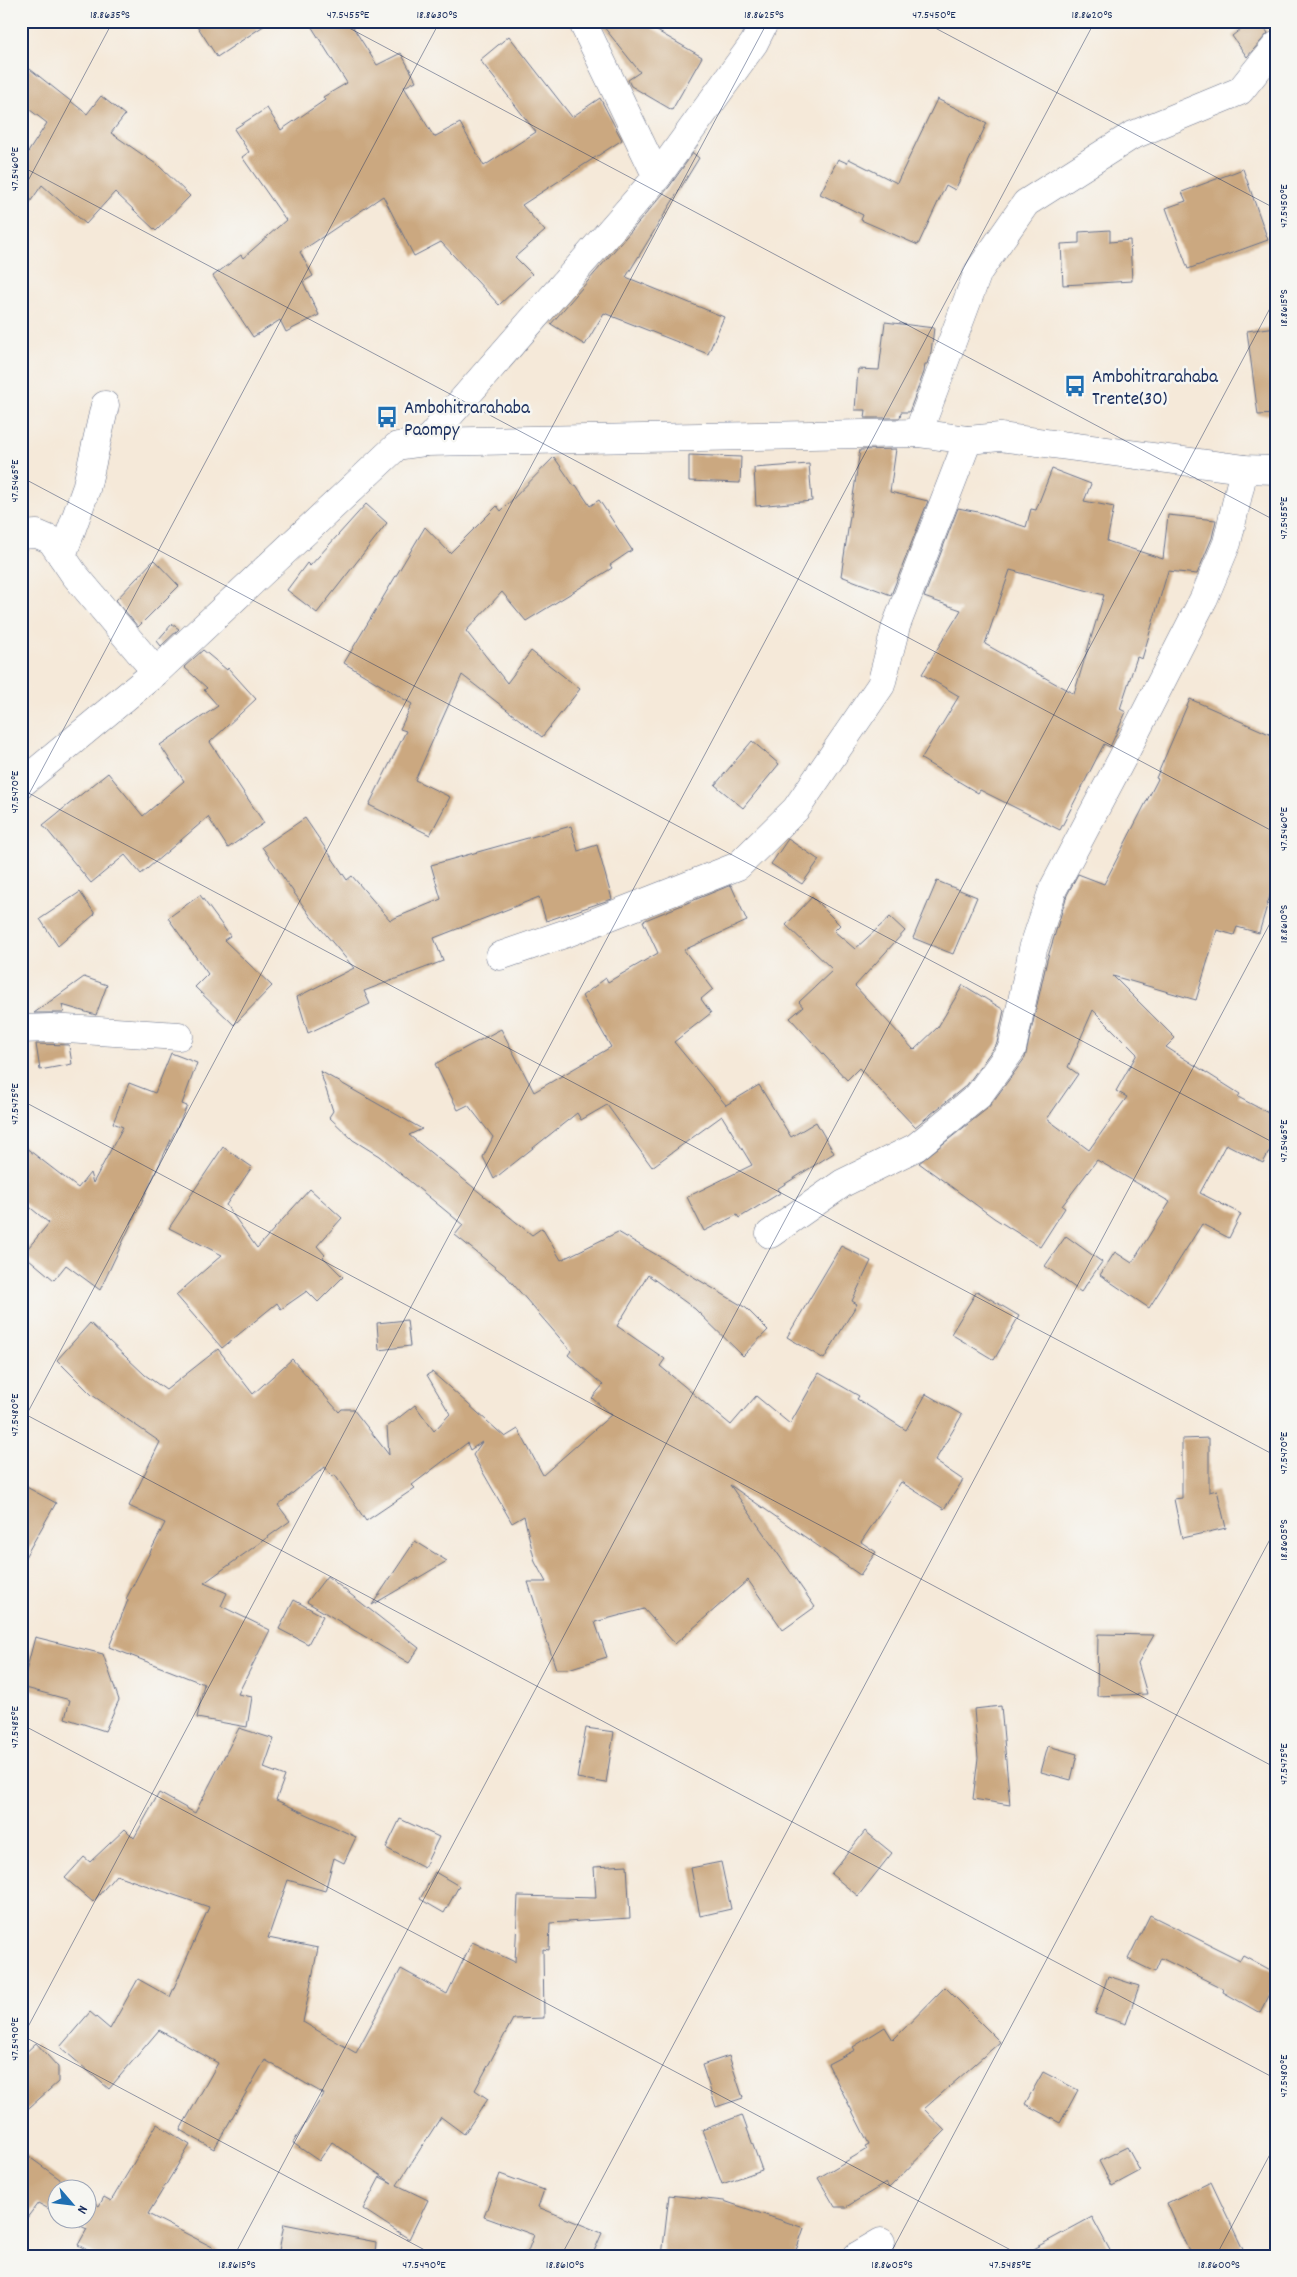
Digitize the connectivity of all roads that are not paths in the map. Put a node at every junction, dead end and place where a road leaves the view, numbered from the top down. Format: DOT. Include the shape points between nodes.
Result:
graph roads {
  1 [pos="582,21"];
  2 [pos="765,21"];
  3 [pos="1276,46"];
  4 [pos="657,177"];
  5 [pos="105,405"];
  6 [pos="918,433"];
  7 [pos="968,440"];
  8 [pos="426,442"];
  9 [pos="1244,469"];
  10 [pos="1276,470"];
  11 [pos="21,535"];
  12 [pos="62,556"];
  13 [pos="156,672"];
  14 [pos="21,784"];
  15 [pos="500,956"];
  16 [pos="21,1029"];
  17 [pos="179,1036"];
  18 [pos="770,1234"];
  19 [pos="881,2242"];
  20 [pos="857,2256"];
  1 -- 4 [label="street"];
  2 -- 4 [label="street" via="754,43"];
  3 -- 6 [label="street" via="1240,91 1131,136 1026,202 978,272"];
  4 -- 8 [label="street"];
  5 -- 12 [label="street" via="86,489"];
  6 -- 7 [label="street"];
  6 -- 8 [label="street"];
  7 -- 9 [label="street" via="1000,437"];
  7 -- 15 [label="street" via="896,626 882,685 796,809 738,866"];
  8 -- 13 [label="street" via="396,446"];
  9 -- 10 [label="street"];
  9 -- 18 [label="street" via="1227,543 1204,598 1053,889 1033,949 1012,1049 978,1096 916,1147 843,1183"];
  11 -- 12 [label="street" via="37,534 51,540"];
  12 -- 13 [label="street"];
  13 -- 14 [label="street"];
  16 -- 17 [label="street"];
  19 -- 20 [label="street"];
}
